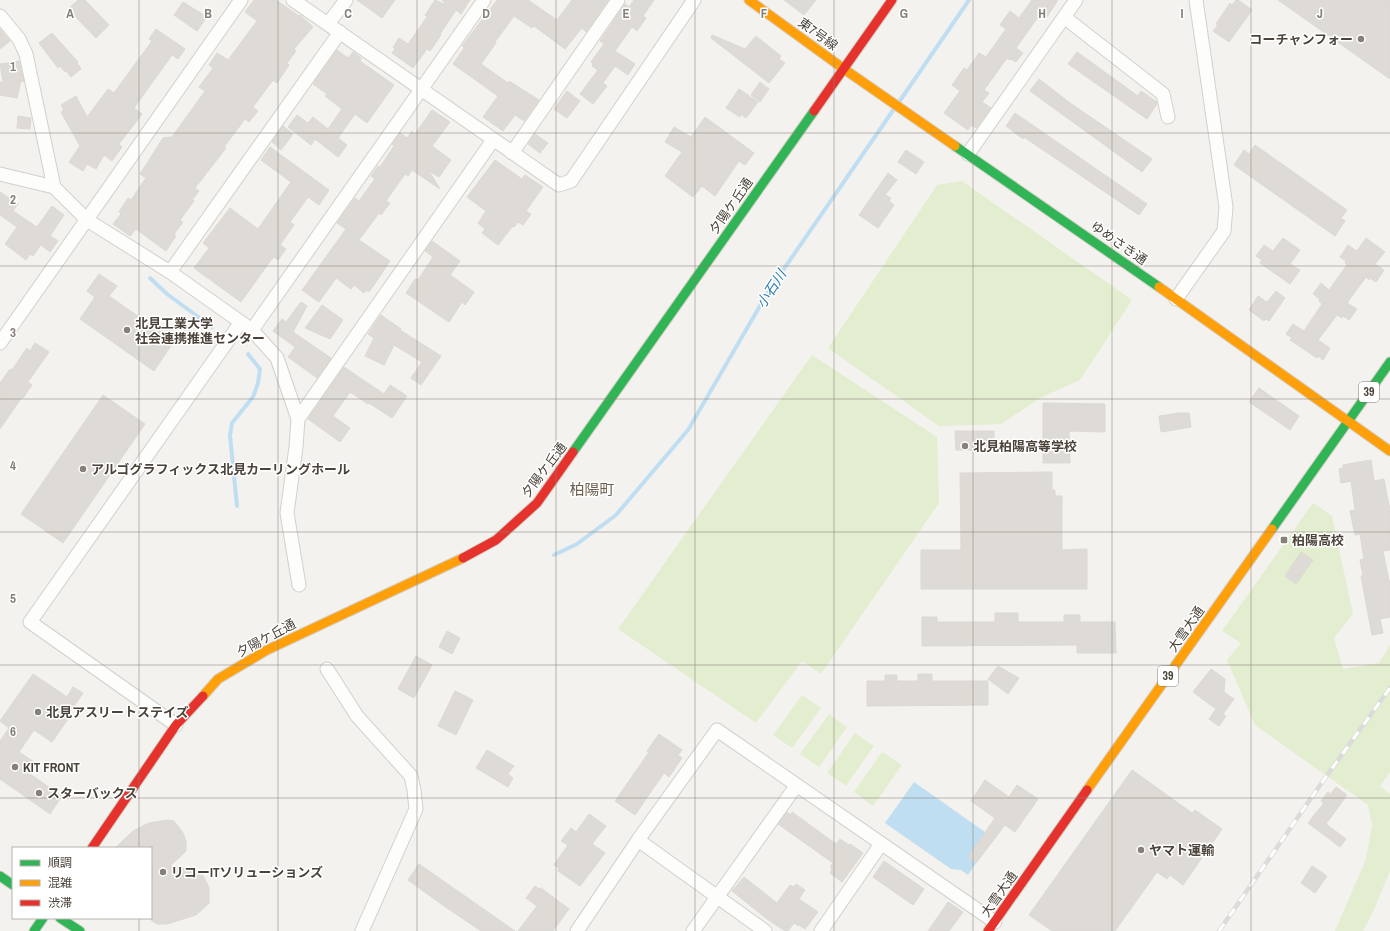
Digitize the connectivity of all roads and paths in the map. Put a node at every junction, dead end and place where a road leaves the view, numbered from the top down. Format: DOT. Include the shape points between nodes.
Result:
graph roads {
  1 [pos="241,0"];
  2 [pos="293,0"];
  3 [pos="346,0"];
  4 [pos="484,0"];
  5 [pos="618,0"];
  6 [pos="694,0"];
  7 [pos="749,0"];
  8 [pos="892,0"];
  9 [pos="1076,0"];
  10 [pos="1196,0"];
  11 [pos="0,16"];
  12 [pos="1064,17"];
  13 [pos="328,24"];
  14 [pos="340,32"];
  15 [pos="844,69"];
  16 [pos="872,88"];
  17 [pos="421,90"];
  18 [pos="1168,116"];
  19 [pos="493,140"];
  20 [pos="512,152"];
  21 [pos="968,154"];
  22 [pos="0,174"];
  23 [pos="54,186"];
  24 [pos="87,220"];
  25 [pos="170,272"];
  26 [pos="1176,299"];
  27 [pos="241,322"];
  28 [pos="252,330"];
  29 [pos="0,343"];
  30 [pos="1390,362"];
  31 [pos="298,419"];
  32 [pos="1348,422"];
  33 [pos="1390,451"];
  34 [pos="299,585"];
  35 [pos="327,669"];
  36 [pos="176,725"];
  37 [pos="796,786"];
  38 [pos="638,840"];
  39 [pos="881,844"];
  40 [pos="93,847"];
  41 [pos="0,876"];
  42 [pos="12,884"];
  43 [pos="717,898"];
  44 [pos="42,919"];
  45 [pos="62,919"];
  46 [pos="992,926"];
  47 [pos="34,931"];
  48 [pos="80,931"];
  49 [pos="362,931"];
  50 [pos="577,931"];
  51 [pos="693,931"];
  52 [pos="765,931"];
  53 [pos="821,931"];
  1 -- 24 [label="street"];
  2 -- 13 [label="street"];
  3 -- 13 [label="street"];
  4 -- 17 [label="street"];
  5 -- 20 [label="street"];
  6 -- 20 [label="street" via="571,181 559,185"];
  7 -- 15 [label="main road, 東7号線"];
  8 -- 15 [label="main road, 夕陽ケ丘通"];
  9 -- 12 [label="street"];
  10 -- 26 [label="street" via="1226,207 1224,231"];
  11 -- 23 [label="street" via="19,39 26,54"];
  12 -- 18 [label="street" via="1163,94"];
  12 -- 21 [label="street"];
  13 -- 14 [label="street"];
  14 -- 17 [label="street"];
  14 -- 25 [label="street"];
  15 -- 16 [label="main road, 東7号線"];
  15 -- 36 [label="main road, 夕陽ケ丘通" via="537,503 496,540 448,566 255,657 218,680"];
  16 -- 21 [label="main road, ゆめさき通"];
  17 -- 19 [label="street"];
  17 -- 28 [label="street"];
  19 -- 20 [label="street"];
  19 -- 31 [label="street"];
  21 -- 26 [label="main road, ゆめさき通"];
  22 -- 23 [label="street"];
  23 -- 24 [label="street"];
  24 -- 25 [label="street"];
  24 -- 29 [label="street"];
  25 -- 27 [label="street"];
  26 -- 32 [label="main road, ゆめさき通"];
  27 -- 28 [label="street"];
  27 -- 36 [label="street" via="30,622"];
  28 -- 31 [label="street" via="277,358"];
  30 -- 32 [label="main road, 大雪大通 / 39"];
  31 -- 34 [label="street" via="287,512"];
  32 -- 33 [label="main road, ゆめさき通"];
  32 -- 46 [label="main road, 大雪大通 / 39"];
  35 -- 49 [label="street" via="357,716 411,776 414,790 416,809"];
  36 -- 40 [label="main road, 夕陽ケ丘通"];
  37 -- 38 [label="street" via="717,730"];
  37 -- 39 [label="street"];
  37 -- 43 [label="street"];
  38 -- 43 [label="street"];
  38 -- 50 [label="street"];
  39 -- 46 [label="street"];
  39 -- 53 [label="street"];
  41 -- 42 [label="main road"];
  43 -- 51 [label="street"];
  43 -- 52 [label="street"];
  44 -- 47 [label="main road"];
  45 -- 48 [label="main road"];
}
